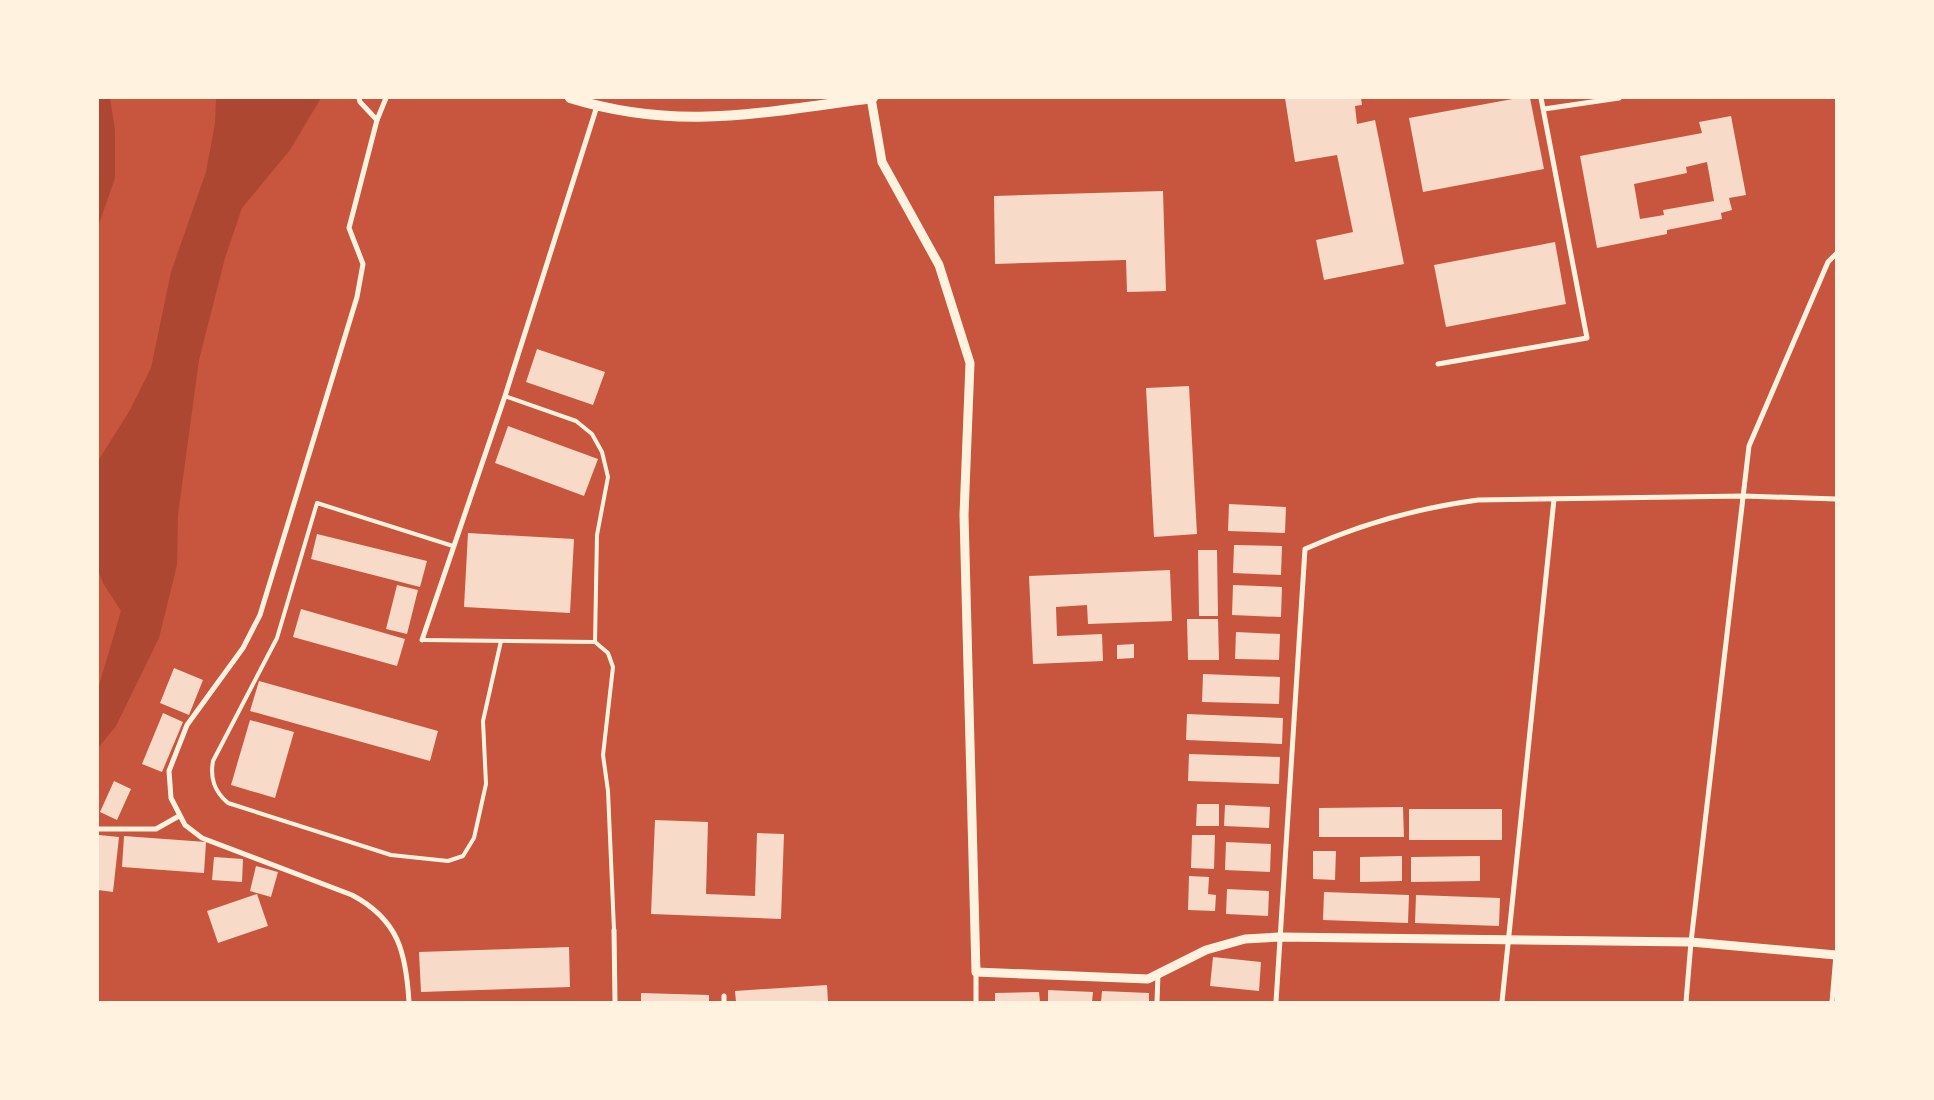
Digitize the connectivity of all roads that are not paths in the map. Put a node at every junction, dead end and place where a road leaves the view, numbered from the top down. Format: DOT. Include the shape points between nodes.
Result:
graph roads {
  1 [pos="359,98"];
  2 [pos="386,98"];
  3 [pos="570,98"];
  4 [pos="871,98"];
  5 [pos="1541,98"];
  6 [pos="1619,98"];
  7 [pos="597,106"];
  8 [pos="1544,109"];
  9 [pos="377,120"];
  10 [pos="1836,254"];
  11 [pos="1438,364"];
  12 [pos="505,396"];
  13 [pos="1744,496"];
  14 [pos="1554,499"];
  15 [pos="1836,499"];
  16 [pos="453,546"];
  17 [pos="422,640"];
  18 [pos="501,641"];
  19 [pos="595,642"];
  20 [pos="179,816"];
  21 [pos="98,829"];
  22 [pos="614,930"];
  23 [pos="1279,937"];
  24 [pos="1507,940"];
  25 [pos="1691,942"];
  26 [pos="1836,954"];
  27 [pos="976,972"];
  28 [pos="1158,974"];
  29 [pos="724,996"];
  30 [pos="409,1002"];
  31 [pos="615,1002"];
  32 [pos="724,1002"];
  33 [pos="976,1002"];
  34 [pos="1157,1002"];
  35 [pos="1276,1002"];
  36 [pos="1502,1002"];
  37 [pos="1686,1002"];
  38 [pos="1832,1002"];
  1 -- 9 [label="street"];
  2 -- 9 [label="street"];
  3 -- 7 [label="main road"];
  4 -- 7 [label="main road" via="703,118 644,115"];
  4 -- 27 [label="street" via="882,162 938,265 970,363 964,515"];
  5 -- 8 [label="street"];
  6 -- 8 [label="street"];
  7 -- 12 [label="street"];
  8 -- 11 [label="street" via="1587,338"];
  9 -- 20 [label="street" via="349,228 363,264 357,297 260,615 243,648 187,725 169,771 171,798"];
  10 -- 13 [label="street" via="1828,262 1749,446"];
  12 -- 16 [label="street"];
  12 -- 19 [label="lane" via="576,421 592,434 602,452 608,477 597,535"];
  13 -- 14 [label="street"];
  13 -- 15 [label="street"];
  13 -- 25 [label="street"];
  14 -- 23 [label="street" via="1478,500 1444,505 1376,521 1305,549"];
  14 -- 24 [label="street"];
  16 -- 17 [label="street"];
  16 -- 18 [label="lane" via="317,503 277,638 212,761 211,775 216,790 228,803 391,855 448,861 463,856 474,838 486,784 483,721"];
  17 -- 18 [label="lane"];
  18 -- 19 [label="lane"];
  19 -- 22 [label="lane" via="608,653 613,667 603,755 608,791"];
  20 -- 21 [label="street" via="156,829"];
  20 -- 30 [label="street" via="202,838 352,895 375,909 392,929 403,952"];
  22 -- 31 [label="street"];
  23 -- 24 [label="street"];
  23 -- 28 [label="street" via="1245,939 1206,950"];
  23 -- 35 [label="street"];
  24 -- 25 [label="street"];
  24 -- 36 [label="street"];
  25 -- 26 [label="street"];
  25 -- 37 [label="street"];
  26 -- 38 [label="street"];
  27 -- 28 [label="street" via="1148,979"];
  27 -- 33 [label="street"];
  28 -- 34 [label="street"];
  29 -- 32 [label="street"];
}
